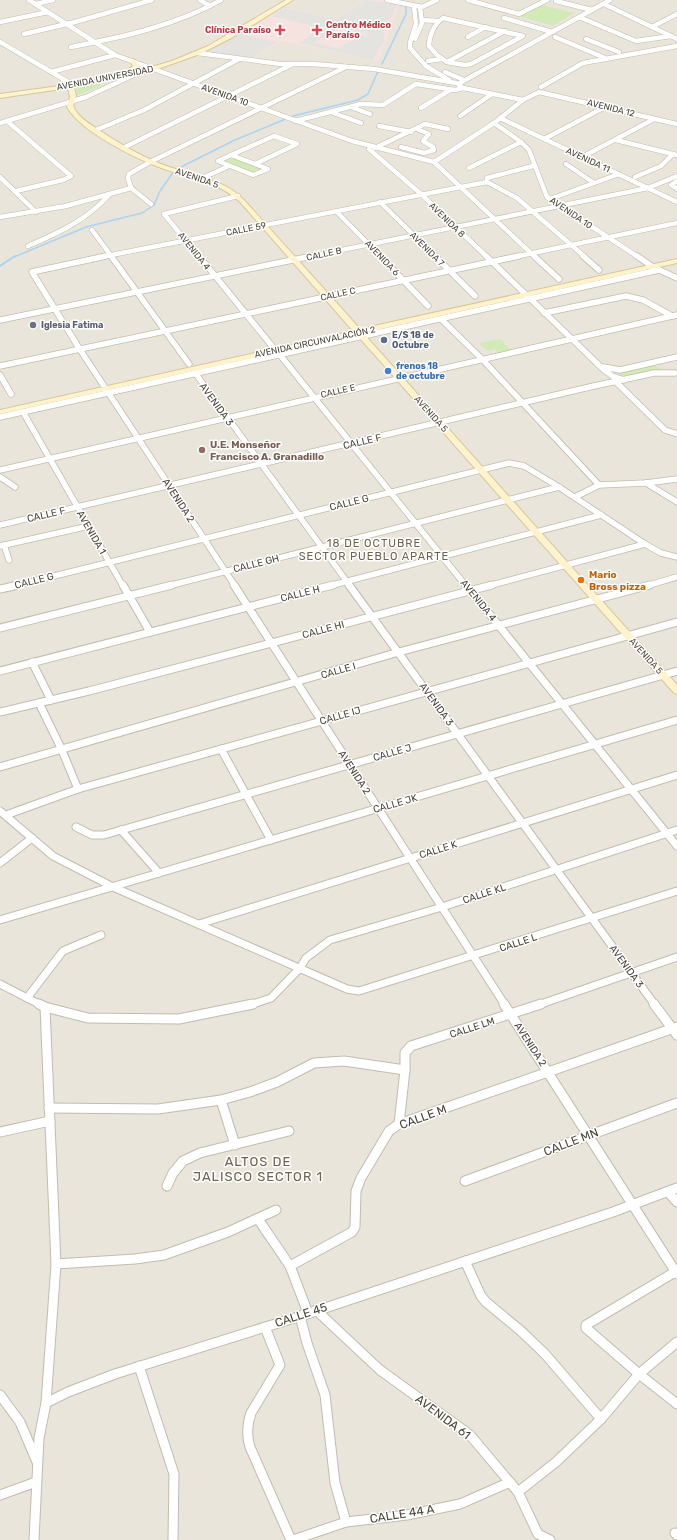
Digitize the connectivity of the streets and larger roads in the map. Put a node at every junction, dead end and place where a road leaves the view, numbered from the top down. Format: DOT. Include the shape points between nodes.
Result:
graph roads {
  1 [pos="29,0"];
  2 [pos="53,0"];
  3 [pos="152,0"];
  4 [pos="200,0"];
  5 [pos="221,0"];
  6 [pos="284,0"];
  7 [pos="290,0"];
  8 [pos="387,0"];
  9 [pos="437,0"];
  10 [pos="468,0"];
  11 [pos="495,0"];
  12 [pos="546,0"];
  13 [pos="556,0"];
  14 [pos="610,0"];
  15 [pos="36,4"];
  16 [pos="604,4"];
  17 [pos="486,5"];
  18 [pos="210,6"];
  19 [pos="414,6"];
  20 [pos="420,7"];
  21 [pos="592,10"];
  22 [pos="48,12"];
  23 [pos="677,14"];
  24 [pos="579,17"];
  25 [pos="504,18"];
  26 [pos="422,20"];
  27 [pos="438,21"];
  28 [pos="0,22"];
  29 [pos="68,24"];
  30 [pos="484,27"];
  31 [pos="652,27"];
  32 [pos="505,31"];
  33 [pos="552,32"];
  34 [pos="24,34"];
  35 [pos="671,36"];
  36 [pos="468,37"];
  37 [pos="555,38"];
  38 [pos="586,39"];
  39 [pos="677,39"];
  40 [pos="0,42"];
  41 [pos="96,42"];
  42 [pos="677,46"];
  43 [pos="71,47"];
  44 [pos="198,53"];
  45 [pos="115,55"];
  46 [pos="600,56"];
  47 [pos="605,58"];
  48 [pos="239,59"];
  49 [pos="442,59"];
  50 [pos="133,61"];
  51 [pos="428,61"];
  52 [pos="447,62"];
  53 [pos="293,64"];
  54 [pos="346,67"];
  55 [pos="151,68"];
  56 [pos="51,72"];
  57 [pos="128,72"];
  58 [pos="140,72"];
  59 [pos="464,80"];
  60 [pos="66,84"];
  61 [pos="192,84"];
  62 [pos="457,84"];
  63 [pos="541,87"];
  64 [pos="463,88"];
  65 [pos="46,89"];
  66 [pos="450,90"];
  67 [pos="65,94"];
  68 [pos="492,94"];
  69 [pos="0,95"];
  70 [pos="230,97"];
  71 [pos="523,100"];
  72 [pos="70,101"];
  73 [pos="350,107"];
  74 [pos="605,107"];
  75 [pos="260,108"];
  76 [pos="421,108"];
  77 [pos="331,112"];
  78 [pos="370,114"];
  79 [pos="460,116"];
  80 [pos="500,118"];
  81 [pos="654,119"];
  82 [pos="6,121"];
  83 [pos="295,121"];
  84 [pos="0,123"];
  85 [pos="361,123"];
  86 [pos="494,123"];
  87 [pos="677,124"];
  88 [pos="379,126"];
  89 [pos="448,128"];
  90 [pos="417,129"];
  91 [pos="96,130"];
  92 [pos="411,132"];
  93 [pos="544,139"];
  94 [pos="616,140"];
  95 [pos="521,142"];
  96 [pos="362,145"];
  97 [pos="400,147"];
  98 [pos="123,148"];
  99 [pos="375,150"];
  100 [pos="675,154"];
  101 [pos="230,155"];
  102 [pos="582,157"];
  103 [pos="150,162"];
  104 [pos="434,162"];
  105 [pos="255,164"];
  106 [pos="566,164"];
  107 [pos="229,166"];
  108 [pos="533,166"];
  109 [pos="469,168"];
  110 [pos="619,174"];
  111 [pos="677,176"];
  112 [pos="0,177"];
  113 [pos="635,177"];
  114 [pos="200,179"];
  115 [pos="677,181"];
  116 [pos="487,182"];
  117 [pos="594,183"];
  118 [pos="131,188"];
  119 [pos="459,188"];
  120 [pos="648,188"];
  121 [pos="677,189"];
  122 [pos="16,191"];
  123 [pos="110,194"];
  124 [pos="421,194"];
  125 [pos="238,196"];
  126 [pos="550,199"];
  127 [pos="380,202"];
  128 [pos="677,202"];
  129 [pos="150,204"];
  130 [pos="559,206"];
  131 [pos="336,211"];
  132 [pos="532,211"];
  133 [pos="36,212"];
  134 [pos="0,217"];
  135 [pos="493,219"];
  136 [pos="677,223"];
  137 [pos="264,225"];
  138 [pos="454,227"];
  139 [pos="92,230"];
  140 [pos="414,236"];
  141 [pos="608,237"];
  142 [pos="186,240"];
  143 [pos="369,245"];
  144 [pos="571,245"];
  145 [pos="28,246"];
  146 [pos="530,254"];
  147 [pos="110,255"];
  148 [pos="677,256"];
  149 [pos="294,260"];
  150 [pos="677,261"];
  151 [pos="490,262"];
  152 [pos="654,267"];
  153 [pos="599,270"];
  154 [pos="32,271"];
  155 [pos="449,271"];
  156 [pos="215,276"];
  157 [pos="677,278"];
  158 [pos="559,279"];
  159 [pos="403,280"];
  160 [pos="137,292"];
  161 [pos="326,296"];
  162 [pos="474,296"];
  163 [pos="525,296"];
  164 [pos="428,306"];
  165 [pos="55,309"];
  166 [pos="246,313"];
  167 [pos="544,313"];
  168 [pos="674,315"];
  169 [pos="441,319"];
  170 [pos="0,320"];
  171 [pos="429,320"];
  172 [pos="165,330"];
  173 [pos="358,333"];
  174 [pos="571,339"];
  175 [pos="272,346"];
  176 [pos="309,346"];
  177 [pos="80,348"];
  178 [pos="280,355"];
  179 [pos="674,357"];
  180 [pos="482,359"];
  181 [pos="248,360"];
  182 [pos="649,363"];
  183 [pos="189,364"];
  184 [pos="0,366"];
  185 [pos="599,366"];
  186 [pos="668,369"];
  187 [pos="620,370"];
  188 [pos="676,373"];
  189 [pos="196,374"];
  190 [pos="0,375"];
  191 [pos="611,375"];
  192 [pos="398,378"];
  193 [pos="624,380"];
  194 [pos="616,382"];
  195 [pos="594,386"];
  196 [pos="106,388"];
  197 [pos="11,394"];
  198 [pos="315,397"];
  199 [pos="523,402"];
  200 [pos="52,403"];
  201 [pos="0,406"];
  202 [pos="0,412"];
  203 [pos="23,412"];
  204 [pos="0,417"];
  205 [pos="227,418"];
  206 [pos="438,422"];
  207 [pos="677,434"];
  208 [pos="138,437"];
  209 [pos="352,443"];
  210 [pos="49,458"];
  211 [pos="262,464"];
  212 [pos="480,469"];
  213 [pos="0,470"];
  214 [pos="0,477"];
  215 [pos="677,479"];
  216 [pos="646,483"];
  217 [pos="170,485"];
  218 [pos="599,485"];
  219 [pos="15,487"];
  220 [pos="560,487"];
  221 [pos="390,492"];
  222 [pos="575,497"];
  223 [pos="508,501"];
  224 [pos="677,502"];
  225 [pos="78,507"];
  226 [pos="299,514"];
  227 [pos="601,515"];
  228 [pos="416,524"];
  229 [pos="0,525"];
  230 [pos="89,526"];
  231 [pos="536,533"];
  232 [pos="204,538"];
  233 [pos="645,544"];
  234 [pos="2,545"];
  235 [pos="323,547"];
  236 [pos="443,556"];
  237 [pos="677,557"];
  238 [pos="9,560"];
  239 [pos="109,561"];
  240 [pos="565,565"];
  241 [pos="225,571"];
  242 [pos="677,577"];
  243 [pos="348,581"];
  244 [pos="0,589"];
  245 [pos="471,590"];
  246 [pos="129,595"];
  247 [pos="595,599"];
  248 [pos="248,606"];
  249 [pos="373,616"];
  250 [pos="677,622"];
  251 [pos="500,626"];
  252 [pos="0,628"];
  253 [pos="150,632"];
  254 [pos="628,635"];
  255 [pos="272,643"];
  256 [pos="399,652"];
  257 [pos="32,662"];
  258 [pos="529,663"];
  259 [pos="0,671"];
  260 [pos="677,671"];
  261 [pos="663,675"];
  262 [pos="296,682"];
  263 [pos="427,691"];
  264 [pos="677,691"];
  265 [pos="51,700"];
  266 [pos="39,703"];
  267 [pos="562,704"];
  268 [pos="0,712"];
  269 [pos="322,720"];
  270 [pos="677,720"];
  271 [pos="458,733"];
  272 [pos="595,744"];
  273 [pos="61,748"];
  274 [pos="221,749"];
  275 [pos="350,764"];
  276 [pos="0,767"];
  277 [pos="677,774"];
  278 [pos="489,776"];
  279 [pos="78,789"];
  280 [pos="631,789"];
  281 [pos="246,794"];
  282 [pos="378,808"];
  283 [pos="3,813"];
  284 [pos="523,823"];
  285 [pos="76,827"];
  286 [pos="121,830"];
  287 [pos="677,830"];
  288 [pos="667,833"];
  289 [pos="32,838"];
  290 [pos="271,840"];
  291 [pos="677,846"];
  292 [pos="410,858"];
  293 [pos="0,863"];
  294 [pos="557,869"];
  295 [pos="159,873"];
  296 [pos="113,887"];
  297 [pos="677,891"];
  298 [pos="442,907"];
  299 [pos="592,918"];
  300 [pos="0,920"];
  301 [pos="199,924"];
  302 [pos="101,934"];
  303 [pos="474,956"];
  304 [pos="677,957"];
  305 [pos="300,968"];
  306 [pos="632,973"];
  307 [pos="1,985"];
  308 [pos="27,998"];
  309 [pos="45,1007"];
  310 [pos="512,1014"];
  311 [pos="676,1030"];
  312 [pos="406,1070"];
  313 [pos="549,1072"];
  314 [pos="221,1100"];
  315 [pos="677,1102"];
  316 [pos="49,1108"];
  317 [pos="50,1121"];
  318 [pos="399,1124"];
  319 [pos="289,1131"];
  320 [pos="0,1132"];
  321 [pos="589,1135"];
  322 [pos="235,1145"];
  323 [pos="465,1181"];
  324 [pos="167,1186"];
  325 [pos="677,1188"];
  326 [pos="668,1192"];
  327 [pos="677,1202"];
  328 [pos="634,1205"];
  329 [pos="276,1210"];
  330 [pos="258,1219"];
  331 [pos="465,1261"];
  332 [pos="56,1264"];
  333 [pos="290,1266"];
  334 [pos="676,1273"];
  335 [pos="308,1313"];
  336 [pos="265,1327"];
  337 [pos="677,1342"];
  338 [pos="139,1366"];
  339 [pos="639,1374"];
  340 [pos="0,1395"];
  341 [pos="46,1403"];
  342 [pos="677,1404"];
  343 [pos="601,1419"];
  344 [pos="37,1462"];
  345 [pos="36,1482"];
  346 [pos="510,1482"];
  347 [pos="518,1492"];
  348 [pos="0,1495"];
  349 [pos="346,1522"];
  350 [pos="537,1537"];
  351 [pos="34,1540"];
  352 [pos="173,1540"];
  353 [pos="292,1540"];
  354 [pos="550,1540"];
  1 -- 15 [label="street, AVENIDA 10"];
  2 -- 15 [label="street"];
  3 -- 29 [label="street"];
  4 -- 18 [label="street"];
  5 -- 18 [label="street"];
  6 -- 55 [label="street, AVENIDA UNIVERSIDAD" via="210,43"];
  7 -- 44 [label="street, AVENIDA UNIVERSIDAD"];
  8 -- 19 [label="street"];
  9 -- 20 [label="street"];
  10 -- 17 [label="street"];
  11 -- 17 [label="street"];
  12 -- 17 [label="street" via="520,14"];
  13 -- 21 [label="street"];
  14 -- 16 [label="street"];
  15 -- 22 [label="street, AVENIDA 10"];
  16 -- 21 [label="street"];
  16 -- 31 [label="street"];
  18 -- 41 [label="street" via="170,23"];
  19 -- 20 [label="street"];
  19 -- 62 [label="street" via="416,24 410,48 426,66"];
  20 -- 26 [label="street"];
  21 -- 24 [label="street"];
  22 -- 28 [label="street"];
  22 -- 29 [label="street, AVENIDA 10"];
  23 -- 31 [label="street"];
  24 -- 33 [label="street"];
  24 -- 35 [label="street" via="636,41"];
  25 -- 33 [label="street"];
  26 -- 27 [label="street"];
  26 -- 51 [label="street" via="414,45"];
  27 -- 30 [label="street" via="443,18"];
  27 -- 49 [label="street" via="429,40 429,46"];
  29 -- 34 [label="street"];
  29 -- 41 [label="street, AVENIDA 10"];
  30 -- 32 [label="street"];
  30 -- 36 [label="street"];
  31 -- 35 [label="street"];
  32 -- 52 [label="street"];
  32 -- 52 [label="street" via="523,36 471,64 462,66"];
  33 -- 59 [label="street"];
  35 -- 39 [label="street"];
  37 -- 46 [label="street"];
  38 -- 46 [label="street" via="617,51"];
  40 -- 56 [label="street"];
  41 -- 43 [label="street"];
  41 -- 45 [label="street, AVENIDA 10"];
  42 -- 47 [label="street"];
  44 -- 48 [label="street"];
  44 -- 55 [label="street, AVENIDA UNIVERSIDAD"];
  45 -- 50 [label="street, AVENIDA 10"];
  45 -- 56 [label="street"];
  46 -- 47 [label="street"];
  47 -- 63 [label="street" via="578,65"];
  48 -- 53 [label="street"];
  48 -- 61 [label="street"];
  49 -- 51 [label="street"];
  49 -- 52 [label="street"];
  50 -- 55 [label="street, AVENIDA 10"];
  50 -- 57 [label="street" via="136,66"];
  51 -- 59 [label="street" via="446,73"];
  53 -- 54 [label="street"];
  53 -- 70 [label="street"];
  54 -- 62 [label="street" via="374,69"];
  54 -- 75 [label="street"];
  55 -- 57 [label="street, AVENIDA UNIVERSIDAD"];
  55 -- 58 [label="street, AVENIDA UNIVERSIDAD"];
  55 -- 61 [label="street, AVENIDA 10"];
  56 -- 60 [label="street"];
  57 -- 60 [label="street, AVENIDA UNIVERSIDAD"];
  58 -- 60 [label="street, AVENIDA UNIVERSIDAD"];
  58 -- 72 [label="street" via="99,92"];
  59 -- 62 [label="street"];
  60 -- 65 [label="street, AVENIDA UNIVERSIDAD"];
  60 -- 67 [label="street, AVENIDA 5"];
  60 -- 69 [label="street, AVENIDA UNIVERSIDAD"];
  60 -- 72 [label="street" via="73,97"];
  61 -- 70 [label="street, AVENIDA 10"];
  61 -- 91 [label="street" via="144,110"];
  62 -- 64 [label="street"];
  64 -- 66 [label="street"];
  64 -- 68 [label="street"];
  65 -- 67 [label="street" via="58,90"];
  65 -- 69 [label="street, AVENIDA UNIVERSIDAD"];
  66 -- 73 [label="street" via="416,84 383,105 364,104"];
  66 -- 76 [label="street"];
  67 -- 72 [label="street, AVENIDA 5"];
  68 -- 71 [label="street"];
  68 -- 79 [label="street"];
  70 -- 75 [label="street, AVENIDA 10"];
  70 -- 98 [label="street"];
  71 -- 74 [label="street, AVENIDA 12" via="536,92 546,92"];
  71 -- 80 [label="street"];
  72 -- 82 [label="street"];
  72 -- 91 [label="street, AVENIDA 5" via="74,114"];
  73 -- 77 [label="street"];
  73 -- 78 [label="street"];
  74 -- 81 [label="street, AVENIDA 12"];
  74 -- 93 [label="street"];
  75 -- 83 [label="street, AVENIDA 10"];
  75 -- 103 [label="street"];
  77 -- 83 [label="street"];
  77 -- 85 [label="street"];
  80 -- 86 [label="street"];
  80 -- 93 [label="street, AVENIDA 11"];
  81 -- 87 [label="street, AVENIDA 12"];
  81 -- 94 [label="street"];
  82 -- 84 [label="street"];
  82 -- 122 [label="street" via="71,176"];
  83 -- 96 [label="street, AVENIDA 10"];
  86 -- 95 [label="street, AVENIDA 10"];
  86 -- 104 [label="street"];
  88 -- 92 [label="street"];
  89 -- 90 [label="street" via="426,124"];
  90 -- 92 [label="street"];
  90 -- 97 [label="street" via="429,134 424,141 434,150 424,152"];
  91 -- 98 [label="street, AVENIDA 5"];
  92 -- 99 [label="street"];
  93 -- 102 [label="street, AVENIDA 11"];
  94 -- 100 [label="street"];
  94 -- 102 [label="street"];
  95 -- 108 [label="street, AVENIDA 10" via="529,150"];
  95 -- 109 [label="street"];
  96 -- 99 [label="street, AVENIDA 8"];
  98 -- 103 [label="street, AVENIDA 5"];
  99 -- 104 [label="street"];
  99 -- 124 [label="street, AVENIDA 8"];
  100 -- 113 [label="street" via="661,166"];
  101 -- 105 [label="street"];
  101 -- 105 [label="street" via="274,136 296,145"];
  101 -- 107 [label="street" via="218,161"];
  102 -- 110 [label="street, AVENIDA 11"];
  103 -- 114 [label="street, AVENIDA 5"];
  103 -- 118 [label="street" via="129,174"];
  104 -- 119 [label="street"];
  105 -- 107 [label="street" via="268,169 253,175"];
  106 -- 117 [label="street"];
  107 -- 114 [label="street"];
  108 -- 116 [label="street, CALLE 59" via="487,178"];
  108 -- 126 [label="street, AVENIDA 10" via="544,192"];
  110 -- 117 [label="street"];
  110 -- 120 [label="street, AVENIDA 11"];
  111 -- 120 [label="street, CALLE B"];
  112 -- 122 [label="street"];
  114 -- 125 [label="street, AVENIDA 5" via="224,187"];
  115 -- 121 [label="street" via="671,185"];
  116 -- 119 [label="street, CALLE 59"];
  116 -- 132 [label="street" via="517,198"];
  117 -- 126 [label="street"];
  118 -- 123 [label="street"];
  118 -- 129 [label="street"];
  119 -- 124 [label="street, CALLE 59"];
  119 -- 135 [label="street"];
  120 -- 128 [label="street, AVENIDA 11"];
  120 -- 130 [label="street, CALLE B"];
  122 -- 133 [label="street"];
  123 -- 133 [label="street"];
  123 -- 145 [label="street" via="98,207 67,229"];
  124 -- 127 [label="street, CALLE 59"];
  124 -- 138 [label="street, AVENIDA 8"];
  125 -- 137 [label="street, AVENIDA 5"];
  125 -- 142 [label="street, AVENIDA 4" via="164,214"];
  126 -- 130 [label="street, AVENIDA 10"];
  127 -- 131 [label="street, CALLE 59"];
  127 -- 140 [label="street, AVENIDA 7"];
  130 -- 132 [label="street, CALLE B"];
  130 -- 141 [label="street, AVENIDA 10"];
  131 -- 137 [label="street, CALLE 59"];
  131 -- 143 [label="street, AVENIDA 6"];
  132 -- 135 [label="street, CALLE B"];
  132 -- 144 [label="street"];
  133 -- 134 [label="street"];
  135 -- 138 [label="street, CALLE B"];
  135 -- 146 [label="street"];
  136 -- 141 [label="street, CALLE C"];
  137 -- 142 [label="street, CALLE 59"];
  137 -- 149 [label="street, AVENIDA 5"];
  138 -- 140 [label="street, CALLE B"];
  138 -- 151 [label="street, AVENIDA 8"];
  139 -- 147 [label="street"];
  140 -- 143 [label="street, CALLE B"];
  140 -- 155 [label="street, AVENIDA 7"];
  141 -- 144 [label="street, CALLE C"];
  141 -- 152 [label="street, AVENIDA 10"];
  142 -- 147 [label="street, CALLE 59"];
  142 -- 156 [label="street, AVENIDA 4"];
  143 -- 149 [label="street, CALLE B"];
  143 -- 159 [label="street, AVENIDA 6"];
  144 -- 146 [label="street, CALLE C"];
  144 -- 153 [label="street"];
  146 -- 151 [label="street, CALLE C"];
  146 -- 158 [label="street"];
  147 -- 154 [label="street, CALLE 59"];
  147 -- 160 [label="street"];
  148 -- 152 [label="street, AVENIDA CIRCUNVALACIÓN 2"];
  149 -- 156 [label="street, CALLE B"];
  149 -- 161 [label="street, AVENIDA 5"];
  150 -- 152 [label="street, AVENIDA CIRCUNVALACIÓN 2"];
  151 -- 155 [label="street, CALLE C"];
  151 -- 163 [label="street, AVENIDA 8"];
  152 -- 157 [label="street, AVENIDA 10"];
  152 -- 163 [label="street, AVENIDA CIRCUNVALACIÓN 2"];
  152 -- 163 [label="street, AVENIDA CIRCUNVALACIÓN 2" via="607,280"];
  154 -- 165 [label="street, AVENIDA 2"];
  155 -- 159 [label="street, CALLE C"];
  155 -- 162 [label="street, AVENIDA 7"];
  156 -- 160 [label="street, CALLE B"];
  156 -- 166 [label="street, AVENIDA 4"];
  159 -- 161 [label="street, CALLE C"];
  159 -- 164 [label="street, AVENIDA 6"];
  160 -- 165 [label="street, CALLE B"];
  160 -- 172 [label="street"];
  161 -- 166 [label="street, CALLE C"];
  161 -- 173 [label="street, AVENIDA 5"];
  163 -- 167 [label="street"];
  163 -- 169 [label="street"];
  163 -- 171 [label="street, AVENIDA CIRCUNVALACIÓN 2"];
  163 -- 173 [label="street, AVENIDA CIRCUNVALACIÓN 2"];
  165 -- 170 [label="street, CALLE B"];
  165 -- 177 [label="street, AVENIDA 2"];
  166 -- 172 [label="street, CALLE C"];
  166 -- 175 [label="street, AVENIDA 4"];
  167 -- 168 [label="street" via="626,296 643,300"];
  167 -- 174 [label="street"];
  168 -- 174 [label="street, CALLE E"];
  169 -- 171 [label="street"];
  169 -- 180 [label="street"];
  171 -- 173 [label="street, AVENIDA CIRCUNVALACIÓN 2"];
  172 -- 177 [label="street, CALLE C"];
  172 -- 183 [label="street"];
  173 -- 175 [label="street, AVENIDA CIRCUNVALACIÓN 2"];
  173 -- 176 [label="street, AVENIDA CIRCUNVALACIÓN 2"];
  173 -- 192 [label="street, AVENIDA 5"];
  174 -- 180 [label="street, CALLE E"];
  174 -- 185 [label="street"];
  175 -- 183 [label="street, AVENIDA CIRCUNVALACIÓN 2"];
  176 -- 178 [label="street"];
  176 -- 181 [label="street, AVENIDA CIRCUNVALACIÓN 2"];
  177 -- 184 [label="street, CALLE C"];
  177 -- 196 [label="street, AVENIDA 2"];
  178 -- 181 [label="street"];
  178 -- 198 [label="street, AVENIDA 4"];
  179 -- 182 [label="street"];
  179 -- 186 [label="street" via="668,362"];
  180 -- 192 [label="street, CALLE E"];
  180 -- 199 [label="street"];
  181 -- 189 [label="street"];
  181 -- 196 [label="street, AVENIDA CIRCUNVALACIÓN 2"];
  182 -- 186 [label="street"];
  182 -- 187 [label="street"];
  183 -- 196 [label="street, AVENIDA CIRCUNVALACIÓN 2"];
  185 -- 187 [label="street"];
  185 -- 191 [label="street"];
  186 -- 188 [label="street"];
  187 -- 191 [label="street"];
  188 -- 193 [label="street, CALLE F" via="654,373"];
  189 -- 196 [label="street"];
  189 -- 205 [label="street, AVENIDA 3"];
  190 -- 197 [label="street"];
  191 -- 193 [label="street"];
  191 -- 195 [label="street"];
  192 -- 198 [label="street, CALLE E"];
  192 -- 206 [label="street, AVENIDA 5"];
  193 -- 194 [label="street, CALLE F"];
  194 -- 195 [label="street, CALLE F"];
  194 -- 207 [label="street" via="665,430"];
  195 -- 199 [label="street, CALLE F"];
  196 -- 200 [label="street, AVENIDA CIRCUNVALACIÓN 2"];
  196 -- 201 [label="street, AVENIDA CIRCUNVALACIÓN 2"];
  196 -- 208 [label="street, AVENIDA 2"];
  198 -- 205 [label="street, CALLE E"];
  198 -- 209 [label="street, AVENIDA 4"];
  199 -- 206 [label="street, CALLE F"];
  199 -- 218 [label="street"];
  200 -- 202 [label="street, AVENIDA CIRCUNVALACIÓN 2"];
  200 -- 203 [label="street"];
  203 -- 204 [label="street"];
  203 -- 210 [label="street, AVENIDA 1"];
  205 -- 208 [label="street, CALLE E"];
  205 -- 211 [label="street, AVENIDA 3"];
  206 -- 209 [label="street, CALLE F"];
  206 -- 212 [label="street, AVENIDA 5"];
  208 -- 210 [label="street, CALLE E"];
  208 -- 217 [label="street, AVENIDA 2"];
  209 -- 211 [label="street, CALLE F"];
  209 -- 221 [label="street, AVENIDA 4"];
  210 -- 213 [label="street, CALLE E"];
  210 -- 225 [label="street, AVENIDA 1"];
  211 -- 217 [label="street, CALLE F"];
  211 -- 226 [label="street, AVENIDA 3"];
  212 -- 220 [label="street, CALLE G" via="501,464 518,464"];
  212 -- 221 [label="street, CALLE G"];
  212 -- 223 [label="street, AVENIDA 5"];
  214 -- 219 [label="street"];
  215 -- 216 [label="street"];
  216 -- 218 [label="street"];
  216 -- 224 [label="street"];
  217 -- 225 [label="street, CALLE F"];
  217 -- 232 [label="street, AVENIDA 2"];
  218 -- 222 [label="street"];
  220 -- 222 [label="street, CALLE G"];
  220 -- 223 [label="street, CALLE GH"];
  221 -- 226 [label="street, CALLE G"];
  221 -- 228 [label="street, AVENIDA 4"];
  222 -- 227 [label="street, CALLE G"];
  223 -- 228 [label="street, CALLE GH"];
  223 -- 231 [label="street, AVENIDA 5"];
  225 -- 229 [label="street, CALLE F"];
  225 -- 230 [label="street, AVENIDA 1"];
  226 -- 232 [label="street, CALLE G"];
  226 -- 235 [label="street, AVENIDA 3"];
  227 -- 231 [label="street, CALLE H"];
  227 -- 233 [label="street, CALLE G"];
  228 -- 235 [label="street, CALLE GH"];
  228 -- 236 [label="street, AVENIDA 4"];
  230 -- 234 [label="street"];
  230 -- 239 [label="street, AVENIDA 1"];
  231 -- 236 [label="street, CALLE H"];
  231 -- 240 [label="street, AVENIDA 5"];
  232 -- 239 [label="street, CALLE G"];
  232 -- 241 [label="street, AVENIDA 2"];
  233 -- 237 [label="street, CALLE G" via="661,553"];
  233 -- 240 [label="street, CALLE HI"];
  234 -- 238 [label="street"];
  235 -- 241 [label="street, CALLE GH"];
  235 -- 243 [label="street, AVENIDA 3"];
  236 -- 243 [label="street, CALLE H"];
  236 -- 245 [label="street, AVENIDA 4"];
  239 -- 244 [label="street, CALLE G"];
  239 -- 246 [label="street, AVENIDA 1"];
  240 -- 245 [label="street, CALLE HI"];
  240 -- 247 [label="street, AVENIDA 5"];
  241 -- 246 [label="street, CALLE GH"];
  241 -- 248 [label="street, AVENIDA 2"];
  242 -- 247 [label="street, CALLE I"];
  243 -- 248 [label="street, CALLE H"];
  243 -- 249 [label="street, AVENIDA 3"];
  245 -- 249 [label="street, CALLE HI"];
  245 -- 251 [label="street, AVENIDA 4"];
  246 -- 252 [label="street, CALLE GH"];
  246 -- 253 [label="street, AVENIDA 1"];
  247 -- 251 [label="street, CALLE I"];
  247 -- 254 [label="street, AVENIDA 5"];
  248 -- 253 [label="street, CALLE H"];
  248 -- 255 [label="street, AVENIDA 2"];
  249 -- 255 [label="street, CALLE HI"];
  249 -- 256 [label="street, AVENIDA 3"];
  250 -- 254 [label="street, CALLE IJ"];
  251 -- 256 [label="street, CALLE I"];
  251 -- 258 [label="street, AVENIDA 4"];
  253 -- 257 [label="street, CALLE H"];
  254 -- 258 [label="street, CALLE IJ"];
  254 -- 261 [label="street, AVENIDA 5"];
  255 -- 262 [label="street, AVENIDA 2"];
  255 -- 265 [label="street, CALLE HI"];
  256 -- 262 [label="street, CALLE I"];
  256 -- 263 [label="street, AVENIDA 3"];
  257 -- 259 [label="street, CALLE H"];
  257 -- 265 [label="street"];
  258 -- 263 [label="street, CALLE IJ"];
  258 -- 267 [label="street, AVENIDA 4"];
  260 -- 261 [label="street"];
  261 -- 264 [label="street, AVENIDA 5"];
  261 -- 267 [label="street, CALLE J"];
  262 -- 269 [label="street, AVENIDA 2"];
  262 -- 273 [label="street, CALLE I"];
  263 -- 269 [label="street, CALLE IJ"];
  263 -- 271 [label="street, AVENIDA 3"];
  265 -- 266 [label="street, CALLE HI"];
  266 -- 268 [label="street, CALLE HI"];
  266 -- 273 [label="street"];
  267 -- 271 [label="street, CALLE J"];
  267 -- 272 [label="street, AVENIDA 4"];
  269 -- 274 [label="street, CALLE IJ"];
  269 -- 275 [label="street, AVENIDA 2"];
  270 -- 272 [label="street, CALLE JK"];
  271 -- 275 [label="street, CALLE J"];
  271 -- 278 [label="street, AVENIDA 3"];
  272 -- 278 [label="street, CALLE JK"];
  272 -- 280 [label="street, AVENIDA 4"];
  273 -- 276 [label="street, CALLE I"];
  273 -- 279 [label="street"];
  274 -- 279 [label="street, CALLE IJ"];
  274 -- 281 [label="street"];
  275 -- 281 [label="street, CALLE J"];
  275 -- 282 [label="street, AVENIDA 2"];
  277 -- 280 [label="street, CALLE K"];
  278 -- 282 [label="street, CALLE JK"];
  278 -- 284 [label="street, AVENIDA 3"];
  279 -- 283 [label="street, CALLE IJ"];
  280 -- 284 [label="street, CALLE K"];
  280 -- 288 [label="street, AVENIDA 4"];
  281 -- 286 [label="street, CALLE J"];
  281 -- 290 [label="street"];
  282 -- 290 [label="street, CALLE JK"];
  282 -- 292 [label="street, AVENIDA 2"];
  283 -- 289 [label="street"];
  284 -- 292 [label="street, CALLE K"];
  284 -- 294 [label="street, AVENIDA 3"];
  285 -- 286 [label="street, CALLE J" via="97,836"];
  286 -- 295 [label="street"];
  287 -- 288 [label="street, CALLE KL"];
  288 -- 291 [label="street, AVENIDA 4"];
  288 -- 294 [label="street, CALLE KL"];
  289 -- 293 [label="street"];
  289 -- 296 [label="street" via="53,856"];
  290 -- 295 [label="street, CALLE JK"];
  292 -- 298 [label="street, AVENIDA 2"];
  292 -- 301 [label="street, CALLE K"];
  294 -- 298 [label="street, CALLE KL"];
  294 -- 299 [label="street, AVENIDA 3"];
  295 -- 296 [label="street, CALLE JK"];
  296 -- 300 [label="street, CALLE JK"];
  296 -- 301 [label="street"];
  297 -- 299 [label="street, CALLE L"];
  298 -- 303 [label="street, AVENIDA 2"];
  298 -- 305 [label="street, CALLE KL" via="330,940 306,958"];
  299 -- 303 [label="street, CALLE L"];
  299 -- 306 [label="street, AVENIDA 3"];
  301 -- 305 [label="street"];
  302 -- 308 [label="street" via="63,950"];
  303 -- 305 [label="street, CALLE L" via="359,991 347,989"];
  303 -- 310 [label="street, AVENIDA 2"];
  304 -- 306 [label="street, CALLE LM"];
  305 -- 309 [label="street, CALLE KL" via="272,998 247,1006 179,1019 88,1018"];
  306 -- 310 [label="street, CALLE LM"];
  306 -- 311 [label="street, AVENIDA 3"];
  307 -- 308 [label="street, CALLE KL"];
  308 -- 309 [label="street, CALLE KL"];
  309 -- 316 [label="street"];
  310 -- 312 [label="street, CALLE LM" via="411,1046 405,1053"];
  310 -- 313 [label="street, AVENIDA 2"];
  311 -- 313 [label="street, CALLE M"];
  312 -- 314 [label="street" via="344,1061 314,1063 277,1082"];
  312 -- 318 [label="street, CALLE LM"];
  313 -- 318 [label="street, CALLE M"];
  313 -- 321 [label="street, AVENIDA 2"];
  314 -- 316 [label="street" via="158,1109"];
  314 -- 322 [label="street"];
  315 -- 321 [label="street, CALLE MN"];
  316 -- 317 [label="street"];
  317 -- 320 [label="street"];
  317 -- 332 [label="street"];
  318 -- 333 [label="street, CALLE M" via="388,1131 361,1178 356,1191 355,1227 352,1232"];
  319 -- 322 [label="street"];
  321 -- 323 [label="street, CALLE MN"];
  321 -- 328 [label="street, AVENIDA 2"];
  322 -- 324 [label="street" via="200,1153 183,1161"];
  325 -- 326 [label="street, CALLE 45"];
  326 -- 327 [label="street"];
  326 -- 328 [label="street, CALLE 45"];
  328 -- 331 [label="street, CALLE 45"];
  328 -- 334 [label="street, AVENIDA 2"];
  329 -- 330 [label="street"];
  330 -- 332 [label="street" via="164,1255"];
  330 -- 333 [label="street"];
  331 -- 335 [label="street, CALLE 45"];
  331 -- 343 [label="street" via="486,1302 545,1354"];
  332 -- 341 [label="street"];
  333 -- 335 [label="street"];
  334 -- 339 [label="street" via="586,1325 590,1333"];
  335 -- 336 [label="street, CALLE 45"];
  335 -- 346 [label="street, AVENIDA 61" via="380,1370 470,1435"];
  335 -- 349 [label="street" via="307,1343 325,1395 335,1482"];
  336 -- 338 [label="street, CALLE 45"];
  336 -- 353 [label="street" via="280,1365 255,1406 247,1427 247,1437"];
  337 -- 339 [label="street"];
  338 -- 341 [label="street, CALLE 45"];
  338 -- 352 [label="street" via="174,1474"];
  339 -- 342 [label="street"];
  339 -- 343 [label="street"];
  340 -- 344 [label="street" via="20,1422"];
  341 -- 344 [label="street"];
  343 -- 347 [label="street" via="556,1462"];
  344 -- 345 [label="street"];
  345 -- 348 [label="street"];
  345 -- 351 [label="street"];
  346 -- 347 [label="street, AVENIDA 61"];
  346 -- 349 [label="street, CALLE 44 A" via="460,1504 407,1515"];
  347 -- 350 [label="street, AVENIDA 61"];
  349 -- 353 [label="street, CALLE 44 A"];
  350 -- 354 [label="street, AVENIDA 61"];
}
